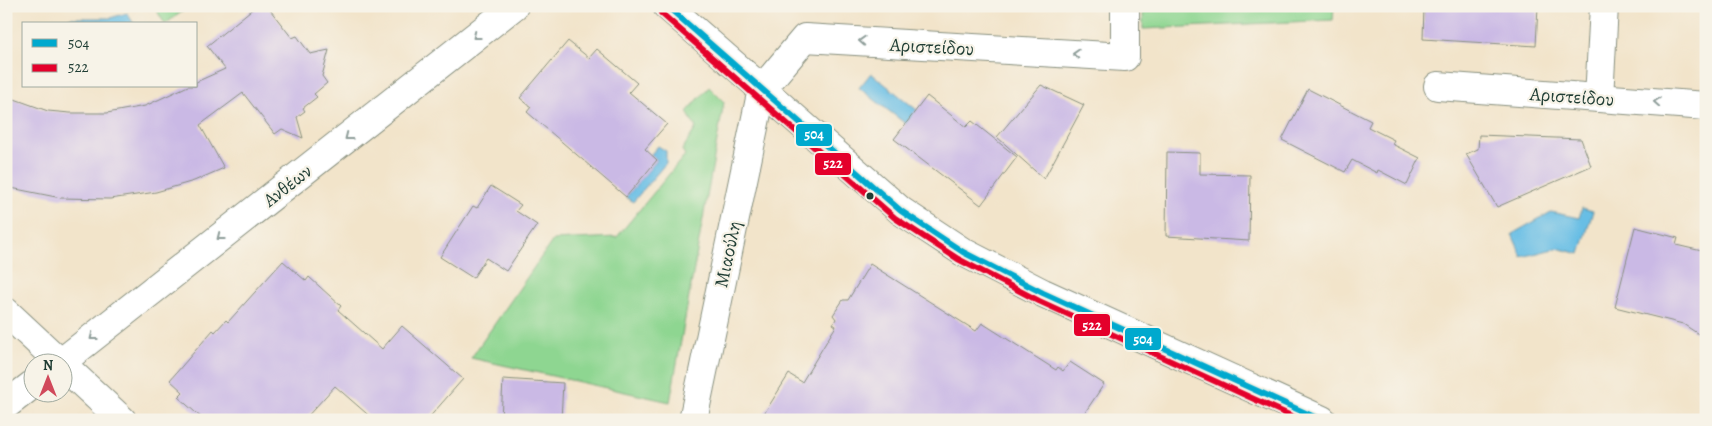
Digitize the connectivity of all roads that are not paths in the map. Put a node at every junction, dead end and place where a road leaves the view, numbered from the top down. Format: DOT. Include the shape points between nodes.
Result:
graph roads {
  1 [pos="514,6"];
  2 [pos="667,6"];
  3 [pos="1125,6"];
  4 [pos="1604,6"];
  5 [pos="1438,86"];
  6 [pos="762,89"];
  7 [pos="1599,98"];
  8 [pos="1706,106"];
  9 [pos="6,312"];
  10 [pos="52,354"];
  11 [pos="71,354"];
  12 [pos="72,372"];
  13 [pos="22,393"];
  14 [pos="6,405"];
  15 [pos="122,420"];
  16 [pos="693,420"];
  17 [pos="1322,420"];
  1 -- 11 [label="street, Ανθέων, one-way"];
  2 -- 6 [label="street"];
  3 -- 6 [label="street, Αριστείδου, one-way" via="1125,57 805,38"];
  4 -- 7 [label="street"];
  5 -- 7 [label="street, Αριστείδου"];
  6 -- 16 [label="street, Μιαούλη"];
  6 -- 17 [label="street" via="901,211 964,252 1043,292"];
  8 -- 7 [label="street, Αριστείδου, one-way"];
  9 -- 10 [label="street"];
  12 -- 15 [label="street"];
  13 -- 14 [label="street"];
}
